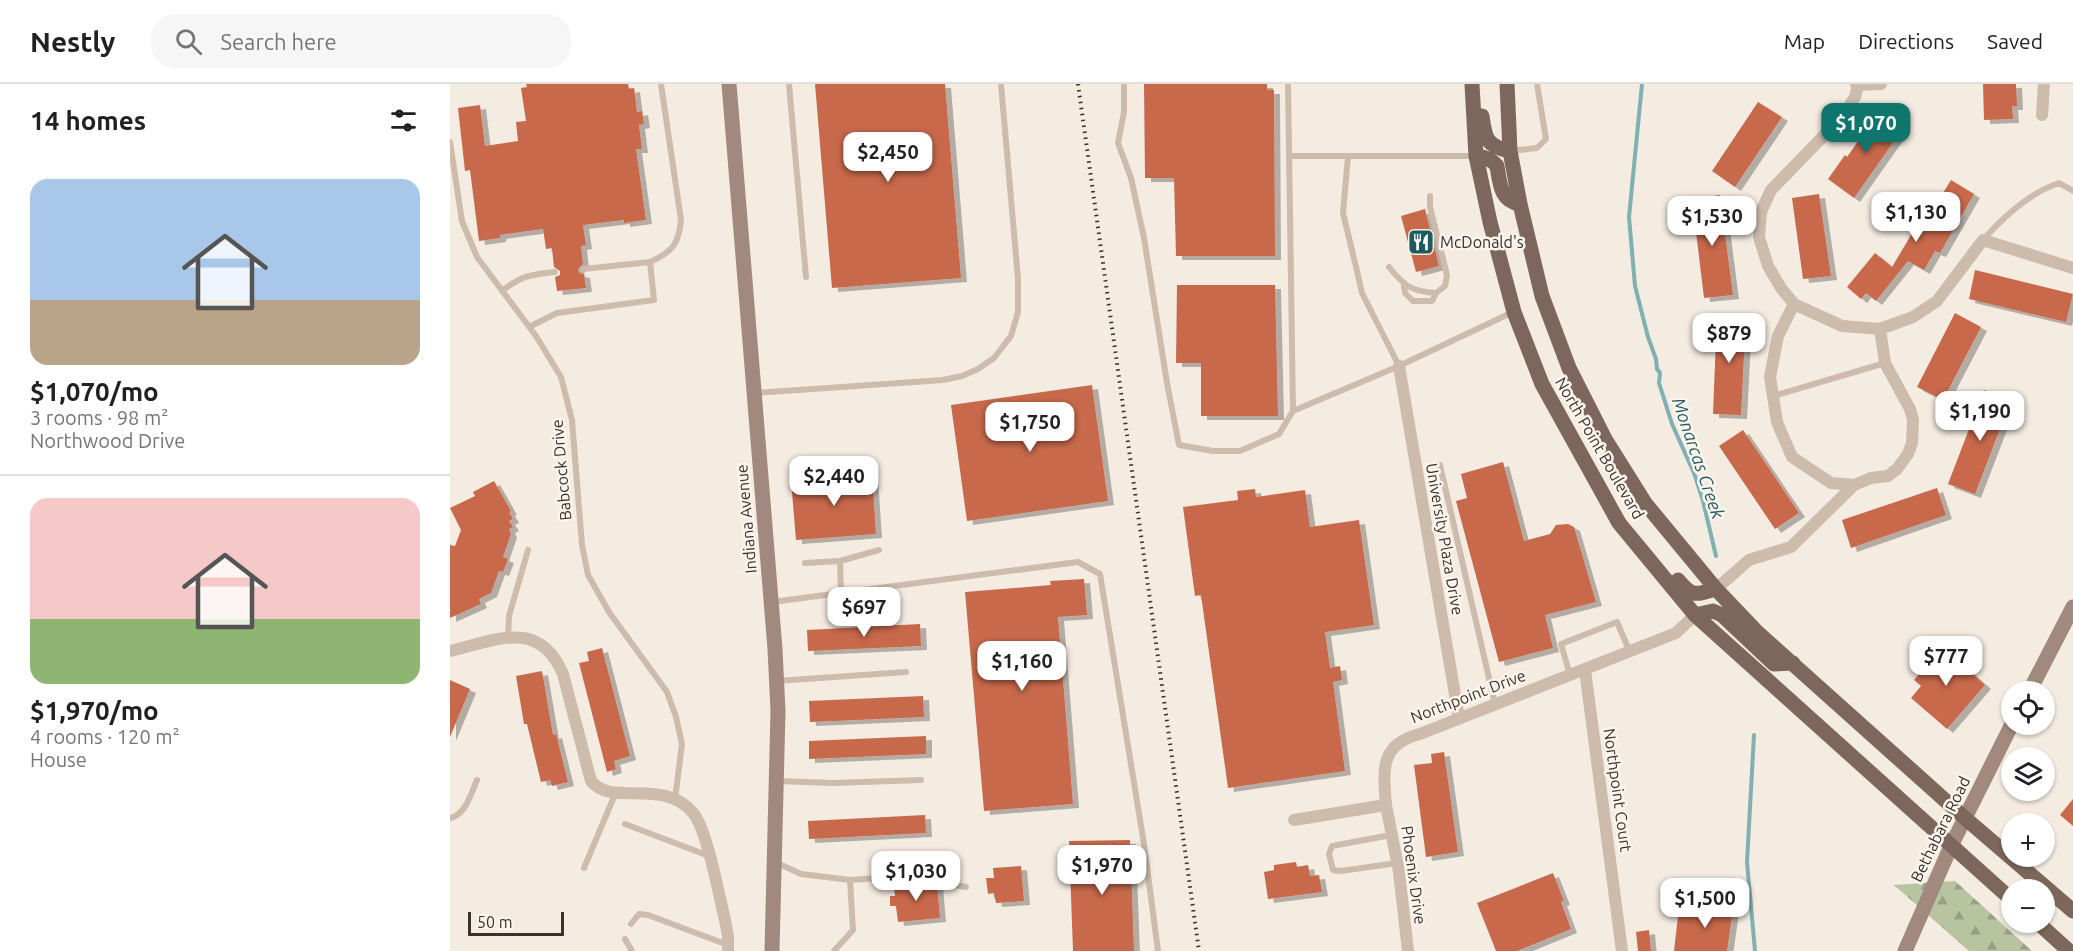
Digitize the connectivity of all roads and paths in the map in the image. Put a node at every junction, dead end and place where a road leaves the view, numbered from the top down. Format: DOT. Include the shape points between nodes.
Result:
graph roads {
  1 [pos="661,84"];
  2 [pos="729,84"];
  3 [pos="789,84"];
  4 [pos="1001,84"];
  5 [pos="1125,84"];
  6 [pos="1288,84"];
  7 [pos="1472,84"];
  8 [pos="1507,84"];
  9 [pos="1538,84"];
  10 [pos="1881,84"];
  11 [pos="2044,84"];
  12 [pos="1857,85"];
  13 [pos="1472,100"];
  14 [pos="2042,115"];
  15 [pos="450,142"];
  16 [pos="1510,151"];
  17 [pos="1289,156"];
  18 [pos="1348,156"];
  19 [pos="1476,156"];
  20 [pos="2073,191"];
  21 [pos="1430,196"];
  22 [pos="1520,204"];
  23 [pos="1983,240"];
  24 [pos="650,262"];
  25 [pos="1389,267"];
  26 [pos="2073,268"];
  27 [pos="583,269"];
  28 [pos="555,272"];
  29 [pos="806,277"];
  30 [pos="1404,285"];
  31 [pos="502,291"];
  32 [pos="1436,293"];
  33 [pos="1794,304"];
  34 [pos="1514,312"];
  35 [pos="529,327"];
  36 [pos="1880,328"];
  37 [pos="1885,363"];
  38 [pos="1399,366"];
  39 [pos="754,393"];
  40 [pos="1773,396"];
  41 [pos="1293,411"];
  42 [pos="1440,465"];
  43 [pos="1854,484"];
  44 [pos="1610,508"];
  45 [pos="528,550"];
  46 [pos="879,550"];
  47 [pos="840,561"];
  48 [pos="805,563"];
  49 [pos="1716,589"];
  50 [pos="841,593"];
  51 [pos="771,602"];
  52 [pos="2073,607"];
  53 [pos="1695,615"];
  54 [pos="508,638"];
  55 [pos="450,651"];
  56 [pos="1629,651"];
  57 [pos="1793,663"];
  58 [pos="1585,670"];
  59 [pos="906,672"];
  60 [pos="1570,675"];
  61 [pos="776,681"];
  62 [pos="2035,681"];
  63 [pos="1495,704"];
  64 [pos="1459,718"];
  65 [pos="2007,735"];
  66 [pos="477,780"];
  67 [pos="921,780"];
  68 [pos="776,781"];
  69 [pos="617,792"];
  70 [pos="675,798"];
  71 [pos="1386,805"];
  72 [pos="450,818"];
  73 [pos="1966,819"];
  74 [pos="1294,820"];
  75 [pos="625,824"];
  76 [pos="1391,835"];
  77 [pos="1951,846"];
  78 [pos="708,856"];
  79 [pos="774,862"];
  80 [pos="1397,863"];
  81 [pos="584,868"];
  82 [pos="850,880"];
  83 [pos="966,887"];
  84 [pos="2001,890"];
  85 [pos="2073,911"];
  86 [pos="631,924"];
  87 [pos="2049,933"];
  88 [pos="625,939"];
  89 [pos="728,948"];
  90 [pos="632,951"];
  91 [pos="772,951"];
  92 [pos="834,951"];
  93 [pos="1158,951"];
  94 [pos="1408,951"];
  95 [pos="1622,951"];
  96 [pos="1905,951"];
  97 [pos="2069,951"];
  1 -- 24 [label="lane" via="681,220 674,246"];
  2 -- 39 [label="main road, Indiana Avenue"];
  3 -- 29 [label="lane"];
  4 -- 39 [label="lane" via="1018,312 1011,336 994,358 962,376 943,380"];
  5 -- 41 [label="lane" via="1118,143 1131,178 1144,238 1179,445 1240,451 1279,434"];
  6 -- 17 [label="lane"];
  7 -- 13 [label="main road, North Point Boulevard"];
  8 -- 16 [label="main road, North Point Boulevard"];
  9 -- 16 [label="lane" via="1546,139 1537,148"];
  10 -- 12 [label="street"];
  11 -- 14 [label="street"];
  12 -- 33 [label="street" via="1855,97 1842,117 1771,190 1761,212 1759,237 1768,266"];
  13 -- 16 [label="main road" via="1481,108 1489,142"];
  13 -- 19 [label="main road, North Point Boulevard"];
  15 -- 31 [label="lane, Babcock Drive" via="462,221 477,257"];
  16 -- 22 [label="main road, North Point Boulevard"];
  17 -- 18 [label="lane"];
  17 -- 41 [label="lane"];
  18 -- 19 [label="lane"];
  18 -- 38 [label="lane" via="1343,213 1354,262 1362,293"];
  19 -- 22 [label="main road" via="1494,162 1503,194 1512,203"];
  19 -- 34 [label="main road, North Point Boulevard"];
  20 -- 23 [label="lane" via="2059,183 2045,188 2002,218"];
  21 -- 32 [label="lane" via="1447,275 1445,286"];
  22 -- 49 [label="main road, North Point Boulevard" via="1542,296 1569,368 1605,439 1645,503"];
  23 -- 26 [label="street"];
  23 -- 36 [label="street" via="1937,301 1913,317"];
  24 -- 27 [label="lane"];
  24 -- 35 [label="lane" via="654,300 557,313"];
  25 -- 30 [label="lane"];
  28 -- 31 [label="lane" via="524,276"];
  30 -- 32 [label="lane"];
  30 -- 32 [label="lane" via="1405,293 1413,301 1432,301"];
  31 -- 35 [label="lane, Babcock Drive"];
  33 -- 36 [label="street" via="1842,326"];
  33 -- 40 [label="street" via="1778,336 1770,377"];
  34 -- 38 [label="lane"];
  34 -- 44 [label="main road, North Point Boulevard" via="1542,384"];
  35 -- 70 [label="lane, Babcock Drive" via="561,377 572,420 588,575 609,612 667,692 676,717 682,744"];
  36 -- 37 [label="street"];
  37 -- 40 [label="lane"];
  37 -- 43 [label="street" via="1910,409 1912,443 1893,473"];
  38 -- 41 [label="lane"];
  38 -- 64 [label="street, University Plaza Drive"];
  39 -- 51 [label="main road, Indiana Avenue"];
  40 -- 43 [label="street" via="1777,422 1792,457 1832,483"];
  42 -- 63 [label="lane"];
  43 -- 49 [label="street" via="1791,548 1749,560"];
  44 -- 49 [label="main road" via="1624,514 1689,593"];
  44 -- 53 [label="main road, North Point Boulevard"];
  45 -- 54 [label="lane" via="509,616"];
  46 -- 47 [label="lane"];
  47 -- 48 [label="lane"];
  47 -- 50 [label="lane"];
  49 -- 57 [label="main road, North Point Boulevard"];
  50 -- 51 [label="lane"];
  50 -- 93 [label="lane" via="1078,562 1101,574"];
  51 -- 61 [label="main road, Indiana Avenue"];
  52 -- 62 [label="main road"];
  53 -- 56 [label="street, Northpoint Drive" via="1677,633"];
  53 -- 57 [label="main road" via="1713,610 1774,664"];
  53 -- 77 [label="main road, North Point Boulevard"];
  54 -- 55 [label="street"];
  54 -- 69 [label="street" via="538,642 556,659 591,782 600,790"];
  56 -- 58 [label="street, Northpoint Drive"];
  56 -- 60 [label="lane" via="1617,622 1561,644"];
  57 -- 73 [label="main road, North Point Boulevard"];
  58 -- 60 [label="street, Northpoint Drive"];
  58 -- 95 [label="street, Northpoint Court"];
  59 -- 61 [label="lane"];
  60 -- 63 [label="street, Northpoint Drive"];
  61 -- 68 [label="main road, Indiana Avenue"];
  63 -- 64 [label="street, Northpoint Drive"];
  64 -- 71 [label="street, Northpoint Drive" via="1403,738 1388,752"];
  65 -- 73 [label="main road, Bethabara Road"];
  66 -- 72 [label="lane" via="464,808"];
  67 -- 68 [label="lane"];
  68 -- 79 [label="main road, Indiana Avenue"];
  69 -- 70 [label="street"];
  69 -- 81 [label="lane"];
  70 -- 78 [label="street" via="700,824"];
  71 -- 74 [label="street"];
  71 -- 76 [label="street, Phoenix Drive"];
  73 -- 77 [label="main road, Bethabara Road"];
  73 -- 85 [label="main road, North Point Boulevard"];
  75 -- 78 [label="lane"];
  76 -- 80 [label="street, Phoenix Drive"];
  76 -- 80 [label="lane" via="1332,846 1329,854 1333,870"];
  77 -- 84 [label="main road, North Point Boulevard"];
  77 -- 96 [label="main road, Bethabara Road"];
  78 -- 89 [label="street" via="725,920"];
  79 -- 82 [label="lane" via="801,874"];
  79 -- 91 [label="main road, Indiana Avenue"];
  80 -- 94 [label="street, Phoenix Drive"];
  82 -- 83 [label="lane" via="936,874 949,884"];
  82 -- 92 [label="lane" via="853,930"];
  86 -- 89 [label="lane" via="639,914 648,915"];
  87 -- 97 [label="main road"];
  88 -- 90 [label="lane"];
}
